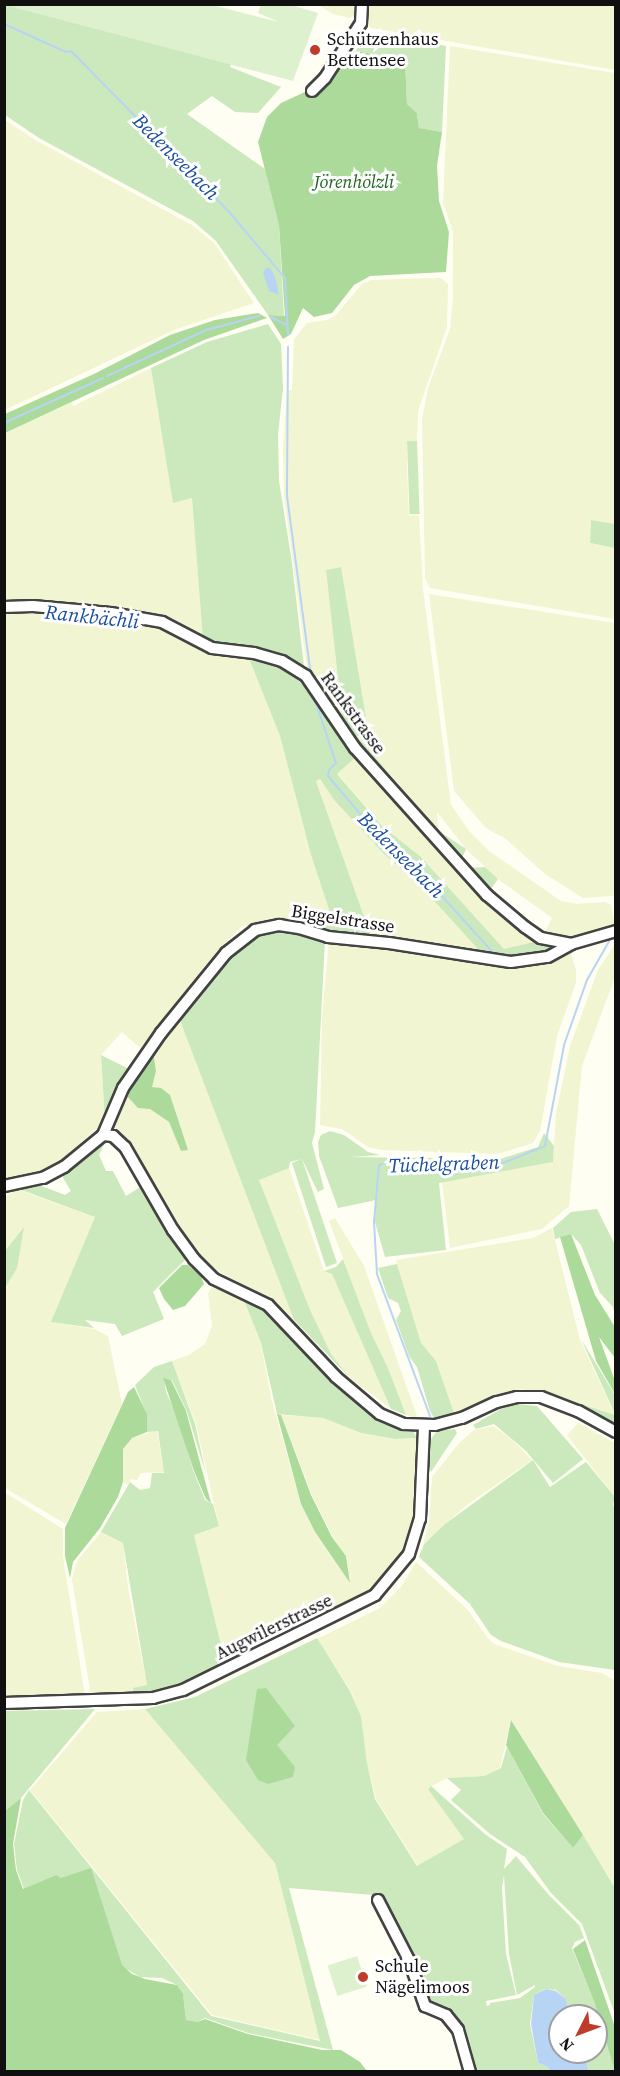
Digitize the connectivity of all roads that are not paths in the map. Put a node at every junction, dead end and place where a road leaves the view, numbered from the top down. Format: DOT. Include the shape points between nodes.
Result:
graph roads {
  1 [pos="362,4"];
  2 [pos="312,91"];
  3 [pos="4,608"];
  4 [pos="615,931"];
  5 [pos="572,944"];
  6 [pos="103,1135"];
  7 [pos="4,1186"];
  8 [pos="424,1426"];
  9 [pos="615,1432"];
  10 [pos="4,1703"];
  11 [pos="378,1900"];
  12 [pos="470,2072"];
  1 -- 2 [label="street" via="361,23"];
  3 -- 5 [label="street, Rankstrasse" via="33,606 162,622 212,648 282,661 306,676 355,748 487,895 541,938"];
  4 -- 5 [label="street, Rankstrasse"];
  5 -- 6 [label="street, Biggelstrasse" via="548,957 511,962 328,937 279,925 255,930 226,953 161,1033 123,1088"];
  6 -- 7 [label="street" via="64,1167 43,1178"];
  6 -- 8 [label="street" via="113,1136 125,1147 173,1230 214,1279 268,1305 336,1377 380,1414 404,1424"];
  8 -- 9 [label="street" via="462,1418 517,1397 541,1397 578,1411"];
  8 -- 10 [label="street, Augwilerstrasse" via="420,1519 409,1554 375,1595 183,1690 153,1698"];
  11 -- 12 [label="street" via="409,1960 425,2006 446,2015 458,2030"];
}
